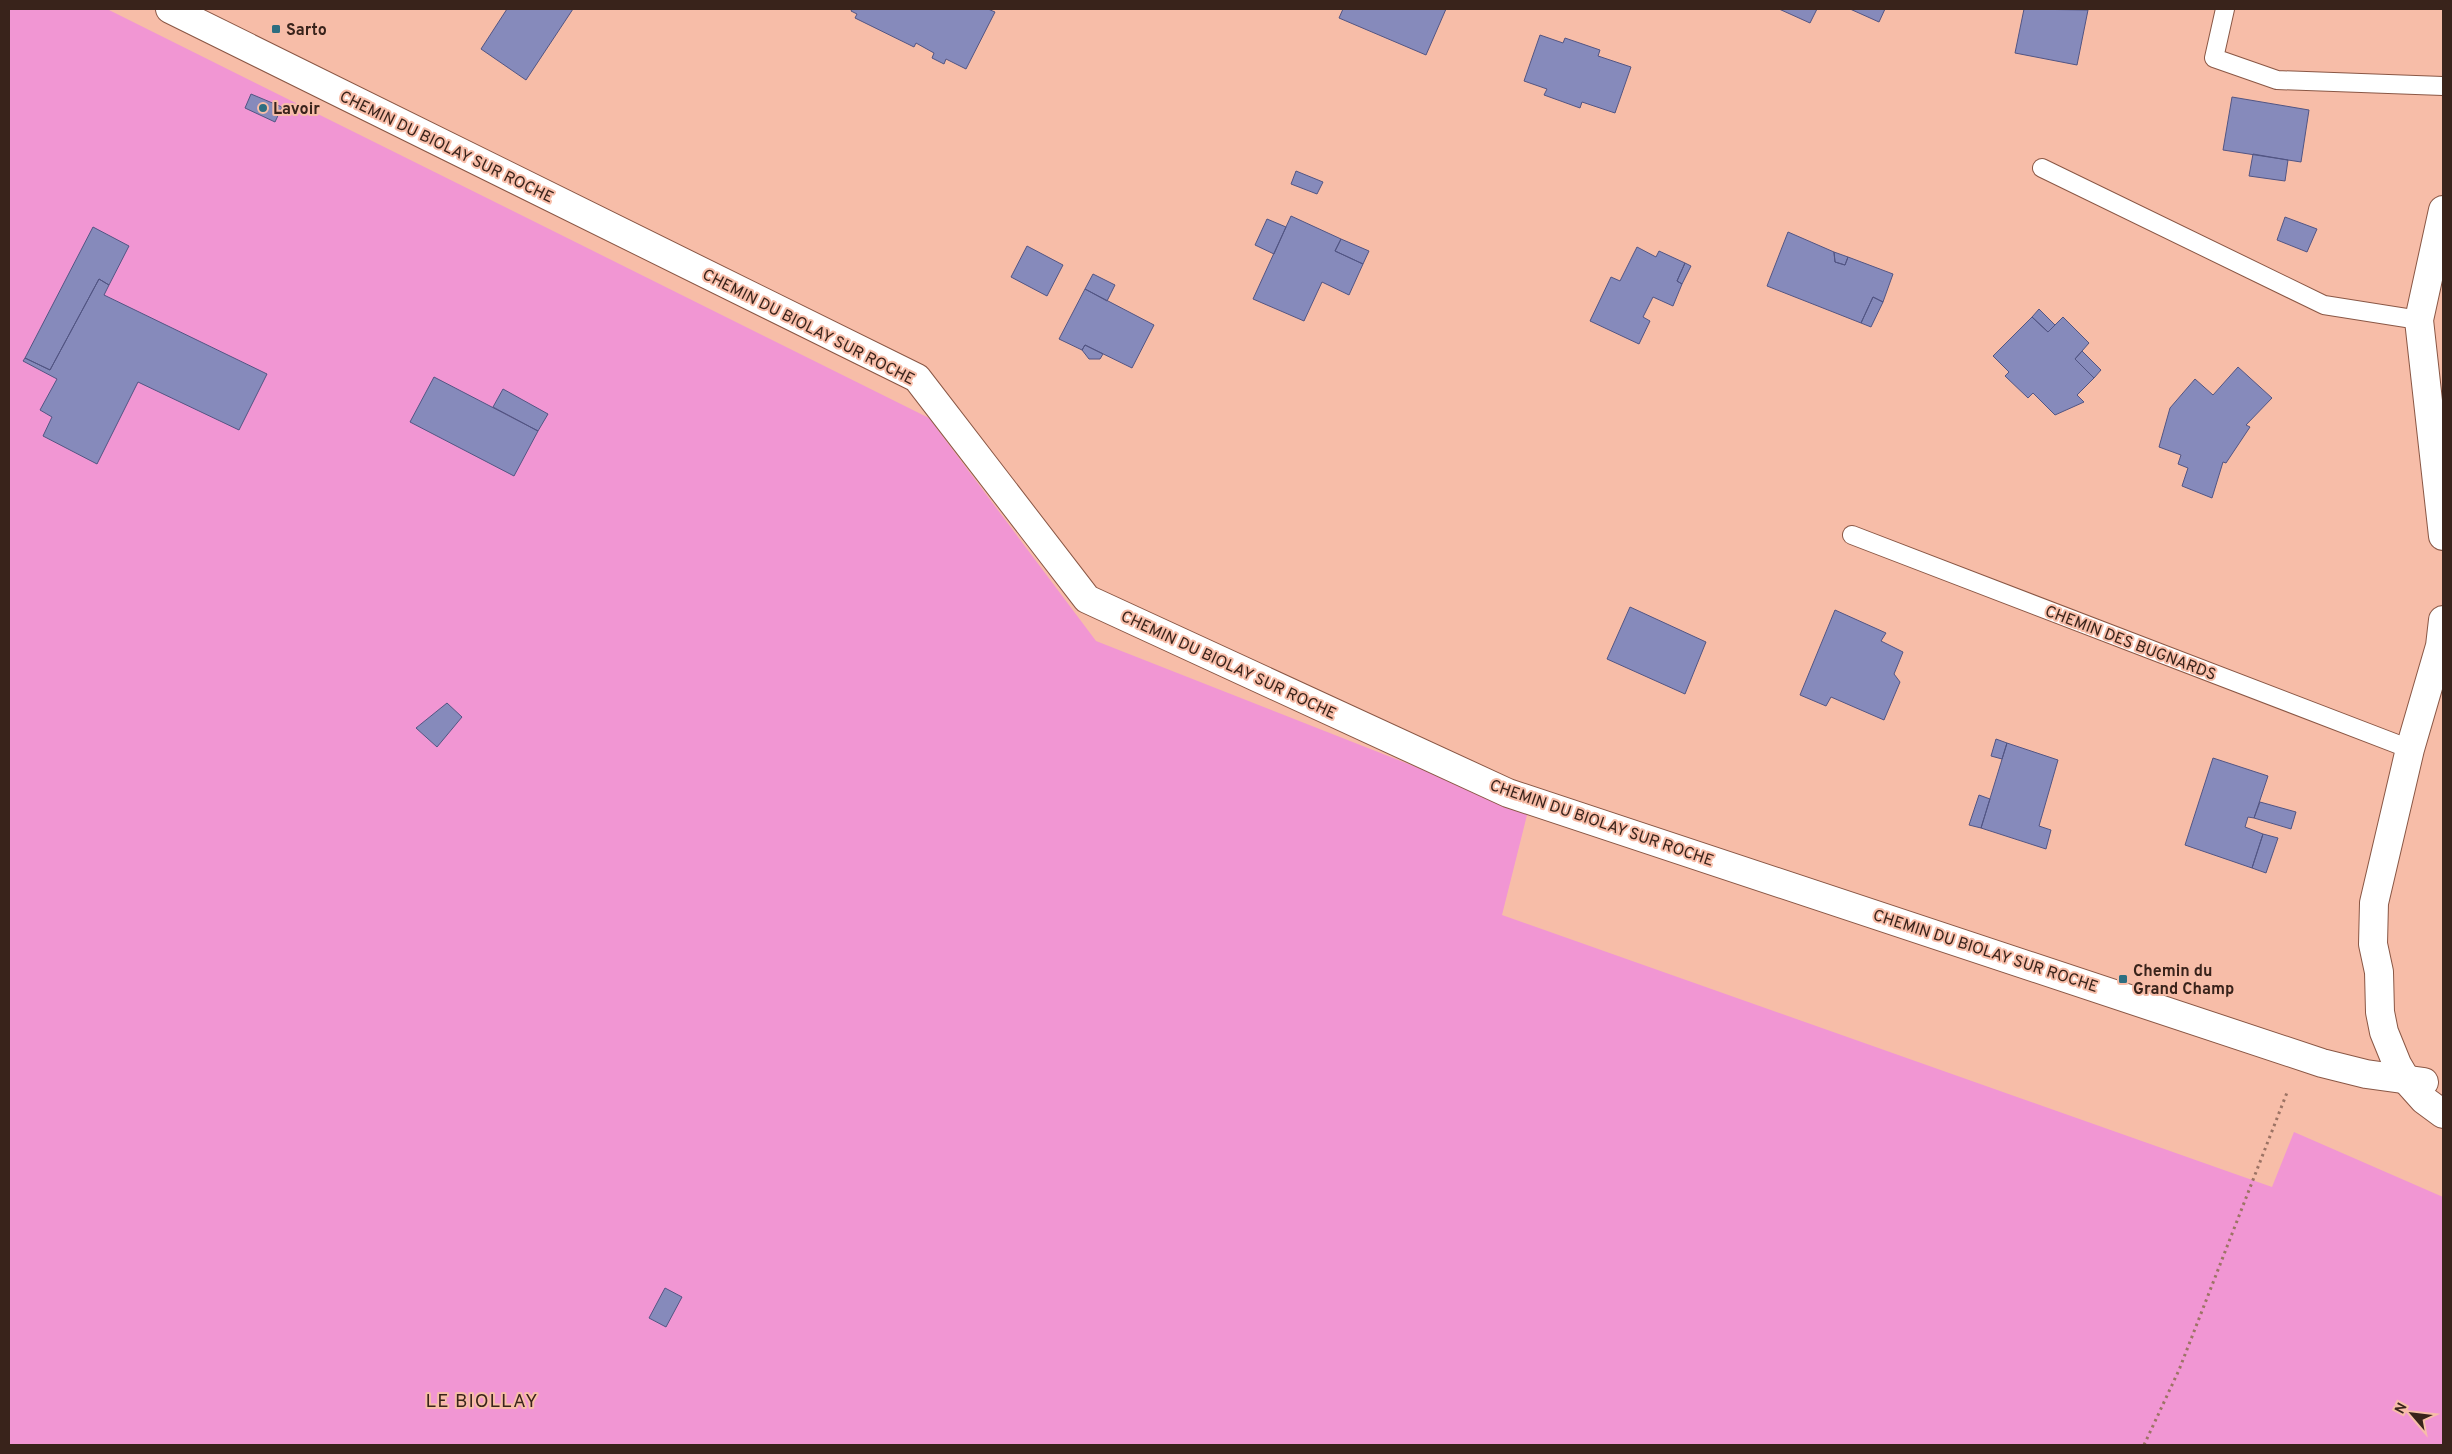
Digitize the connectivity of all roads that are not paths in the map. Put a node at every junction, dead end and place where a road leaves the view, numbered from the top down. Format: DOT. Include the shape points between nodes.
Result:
graph roads {
  1 [pos="170,9"];
  2 [pos="2226,9"];
  3 [pos="199,15"];
  4 [pos="2443,86"];
  5 [pos="2042,168"];
  6 [pos="2443,210"];
  7 [pos="2419,320"];
  8 [pos="1852,535"];
  9 [pos="2443,536"];
  10 [pos="2443,620"];
  11 [pos="2410,749"];
  12 [pos="2411,1073"];
  13 [pos="2443,1103"];
  14 [pos="2443,1114"];
  1 -- 3 [label="street, CHEMIN DU BIOLAY SUR ROCHE"];
  2 -- 4 [label="lane" via="2214,58 2277,80"];
  3 -- 12 [label="street, CHEMIN DU BIOLAY SUR ROCHE" via="917,378 1086,599 1508,793 2312,1059"];
  5 -- 7 [label="lane" via="2324,305"];
  6 -- 7 [label="street"];
  7 -- 9 [label="street"];
  8 -- 11 [label="lane, CHEMIN DES BUGNARDS"];
  10 -- 11 [label="street" via="2440,646"];
  11 -- 12 [label="street" via="2374,904 2373,944 2379,972 2383,1025"];
  12 -- 13 [label="street"];
  12 -- 14 [label="street" via="2424,1100"];
}
